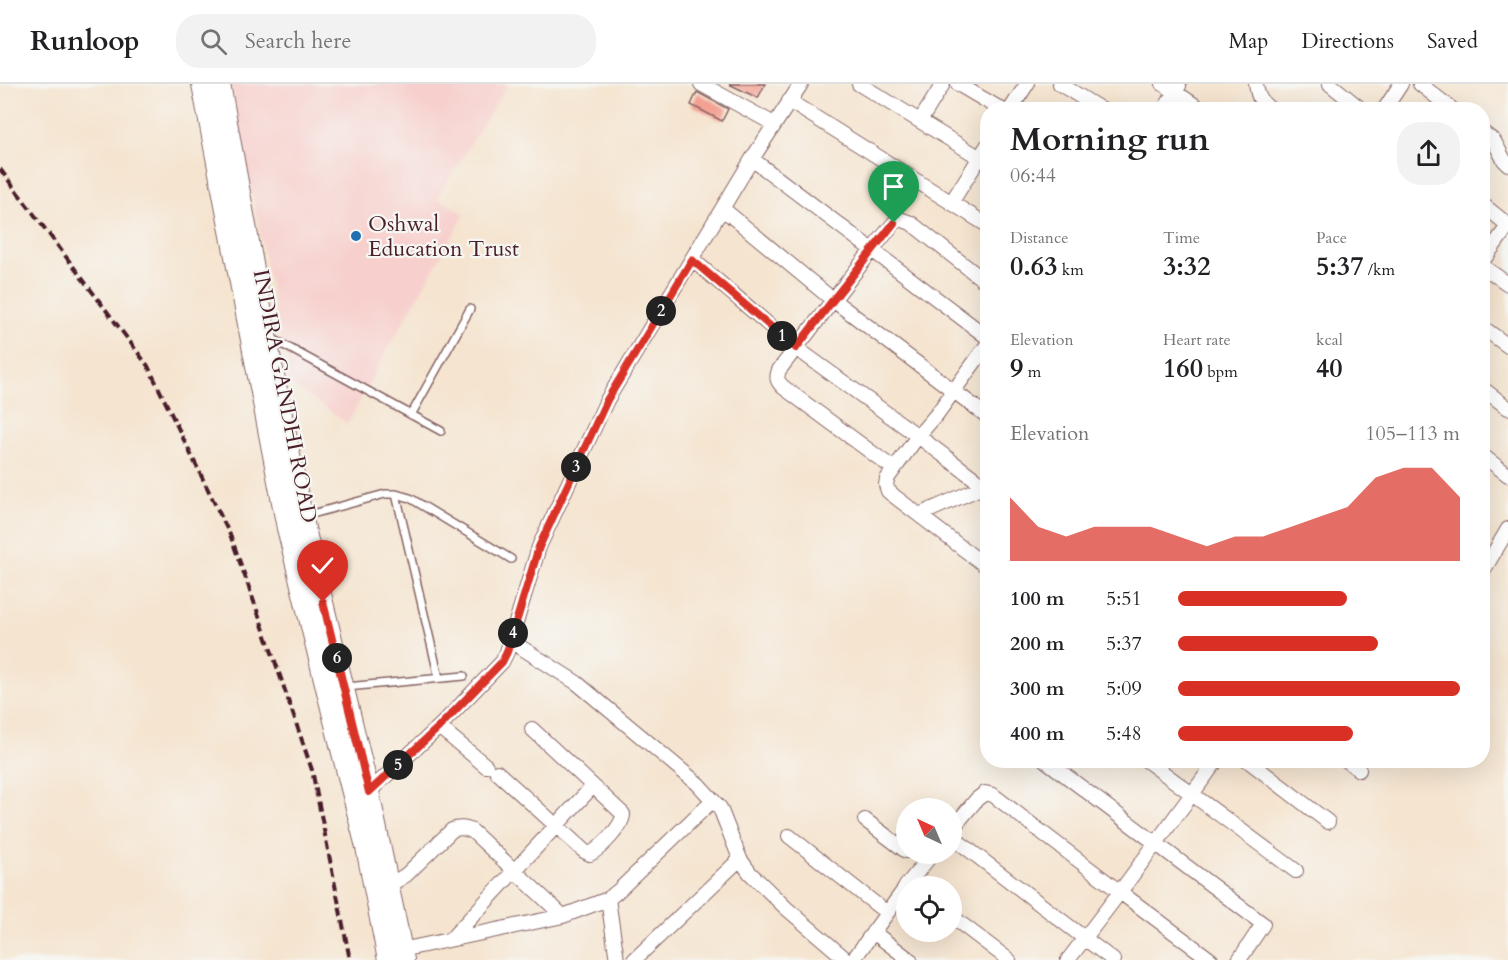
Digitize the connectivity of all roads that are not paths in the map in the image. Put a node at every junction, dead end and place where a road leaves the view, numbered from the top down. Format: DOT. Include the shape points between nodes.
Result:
graph roads {
  1 [pos="202,84"];
  2 [pos="219,84"];
  3 [pos="701,84"];
  4 [pos="801,84"];
  5 [pos="859,84"];
  6 [pos="943,84"];
  7 [pos="958,84"];
  8 [pos="1027,84"];
  9 [pos="1060,84"];
  10 [pos="1163,84"];
  11 [pos="1256,84"];
  12 [pos="1330,84"];
  13 [pos="1401,84"];
  14 [pos="1420,84"];
  15 [pos="1178,88"];
  16 [pos="789,101"];
  17 [pos="988,102"];
  18 [pos="1015,102"];
  19 [pos="1089,102"];
  20 [pos="1169,102"];
  21 [pos="1193,102"];
  22 [pos="1262,102"];
  23 [pos="1352,102"];
  24 [pos="1389,102"];
  25 [pos="1443,102"];
  26 [pos="920,121"];
  27 [pos="774,124"];
  28 [pos="1490,138"];
  29 [pos="980,152"];
  30 [pos="752,159"];
  31 [pos="980,162"];
  32 [pos="1508,164"];
  33 [pos="951,202"];
  34 [pos="723,209"];
  35 [pos="1490,210"];
  36 [pos="980,221"];
  37 [pos="1508,225"];
  38 [pos="872,250"];
  39 [pos="1490,252"];
  40 [pos="692,260"];
  41 [pos="1490,270"];
  42 [pos="980,278"];
  43 [pos="1508,284"];
  44 [pos="833,300"];
  45 [pos="470,309"];
  46 [pos="980,333"];
  47 [pos="1490,333"];
  48 [pos="266,335"];
  49 [pos="1508,346"];
  50 [pos="796,348"];
  51 [pos="980,355"];
  52 [pos="953,392"];
  53 [pos="1490,394"];
  54 [pos="1508,408"];
  55 [pos="980,411"];
  56 [pos="411,415"];
  57 [pos="441,431"];
  58 [pos="918,436"];
  59 [pos="1490,461"];
  60 [pos="894,469"];
  61 [pos="1508,475"];
  62 [pos="980,482"];
  63 [pos="980,490"];
  64 [pos="396,494"];
  65 [pos="919,515"];
  66 [pos="302,516"];
  67 [pos="1508,529"];
  68 [pos="1490,556"];
  69 [pos="512,559"];
  70 [pos="980,562"];
  71 [pos="511,641"];
  72 [pos="464,676"];
  73 [pos="439,678"];
  74 [pos="344,687"];
  75 [pos="439,727"];
  76 [pos="532,729"];
  77 [pos="1056,768"];
  78 [pos="1157,768"];
  79 [pos="1211,768"];
  80 [pos="1257,768"];
  81 [pos="1356,768"];
  82 [pos="1359,770"];
  83 [pos="593,786"];
  84 [pos="1192,795"];
  85 [pos="362,798"];
  86 [pos="713,800"];
  87 [pos="962,817"];
  88 [pos="865,820"];
  89 [pos="1328,822"];
  90 [pos="556,826"];
  91 [pos="789,836"];
  92 [pos="896,843"];
  93 [pos="962,844"];
  94 [pos="1156,844"];
  95 [pos="740,859"];
  96 [pos="514,870"];
  97 [pos="1296,871"];
  98 [pos="388,886"];
  99 [pos="1120,892"];
  100 [pos="608,899"];
  101 [pos="896,901"];
  102 [pos="887,913"];
  103 [pos="563,916"];
  104 [pos="962,924"];
  105 [pos="873,932"];
  106 [pos="1085,938"];
  107 [pos="451,939"];
  108 [pos="398,957"];
  109 [pos="616,960"];
  110 [pos="634,960"];
  111 [pos="847,960"];
  112 [pos="853,960"];
  113 [pos="910,960"];
  114 [pos="1010,960"];
  115 [pos="1068,960"];
  116 [pos="1113,960"];
  117 [pos="1211,960"];
  118 [pos="1239,960"];
  1 -- 85 [label="main road, INDIRA GANDHI ROAD" via="287,528"];
  2 -- 48 [label="main road, INDIRA GANDHI ROAD"];
  3 -- 27 [label="street"];
  4 -- 16 [label="street"];
  5 -- 26 [label="street"];
  6 -- 26 [label="street"];
  7 -- 17 [label="street"];
  8 -- 18 [label="street"];
  9 -- 19 [label="street"];
  10 -- 15 [label="street"];
  11 -- 22 [label="street"];
  12 -- 23 [label="street"];
  13 -- 24 [label="street"];
  14 -- 25 [label="street"];
  15 -- 20 [label="street"];
  15 -- 21 [label="street"];
  16 -- 27 [label="street"];
  16 -- 33 [label="street"];
  26 -- 29 [label="street"];
  27 -- 30 [label="street"];
  28 -- 32 [label="street"];
  30 -- 34 [label="street"];
  30 -- 38 [label="street"];
  31 -- 33 [label="street"];
  33 -- 36 [label="street"];
  34 -- 40 [label="street"];
  34 -- 44 [label="street"];
  35 -- 37 [label="street"];
  37 -- 39 [label="street"];
  38 -- 42 [label="street" via="894,223 906,220"];
  38 -- 44 [label="street"];
  38 -- 46 [label="street"];
  40 -- 50 [label="street"];
  40 -- 71 [label="street" via="607,400 539,547"];
  41 -- 43 [label="street"];
  44 -- 50 [label="street"];
  44 -- 52 [label="street"];
  45 -- 56 [label="lane"];
  47 -- 49 [label="street"];
  48 -- 56 [label="lane"];
  48 -- 66 [label="main road, INDIRA GANDHI ROAD"];
  50 -- 58 [label="street"];
  50 -- 60 [label="street" via="779,370 778,382"];
  51 -- 52 [label="street"];
  52 -- 55 [label="street"];
  52 -- 58 [label="street"];
  53 -- 54 [label="street"];
  56 -- 57 [label="lane"];
  58 -- 60 [label="street"];
  58 -- 62 [label="street"];
  59 -- 61 [label="street"];
  60 -- 65 [label="street" via="887,479 888,491"];
  63 -- 65 [label="street"];
  64 -- 66 [label="lane"];
  64 -- 69 [label="lane" via="410,498"];
  64 -- 73 [label="lane"];
  65 -- 70 [label="street"];
  66 -- 74 [label="main road, INDIRA GANDHI ROAD"];
  67 -- 68 [label="street"];
  71 -- 75 [label="street" via="502,662"];
  71 -- 86 [label="street" via="577,683 690,776"];
  72 -- 73 [label="lane"];
  73 -- 74 [label="lane"];
  74 -- 85 [label="main road, INDIRA GANDHI ROAD"];
  75 -- 85 [label="street"];
  75 -- 90 [label="street"];
  76 -- 83 [label="street"];
  77 -- 94 [label="street"];
  78 -- 84 [label="street"];
  79 -- 84 [label="street"];
  80 -- 89 [label="street"];
  81 -- 82 [label="street"];
  83 -- 90 [label="street"];
  83 -- 90 [label="street" via="623,814 619,827 590,854"];
  84 -- 94 [label="street"];
  84 -- 97 [label="street"];
  85 -- 98 [label="main road, INDIRA GANDHI ROAD"];
  85 -- 108 [label="main road, INDIRA GANDHI ROAD" via="366,847"];
  86 -- 95 [label="street" via="724,816"];
  86 -- 100 [label="street"];
  87 -- 99 [label="street" via="985,793 993,795"];
  88 -- 92 [label="street"];
  90 -- 96 [label="street"];
  91 -- 102 [label="street"];
  93 -- 106 [label="street"];
  94 -- 99 [label="street"];
  94 -- 118 [label="street" via="1263,924"];
  95 -- 110 [label="street"];
  95 -- 111 [label="street" via="778,900"];
  96 -- 98 [label="street" via="472,831 458,828 406,875"];
  96 -- 103 [label="street"];
  96 -- 107 [label="street"];
  98 -- 108 [label="main road, INDIRA GANDHI ROAD"];
  99 -- 106 [label="street"];
  99 -- 117 [label="street"];
  100 -- 103 [label="street"];
  100 -- 109 [label="street"];
  101 -- 102 [label="street"];
  102 -- 105 [label="street"];
  103 -- 107 [label="street"];
  104 -- 114 [label="street"];
  105 -- 112 [label="street"];
  105 -- 113 [label="street"];
  106 -- 115 [label="street"];
  106 -- 116 [label="street"];
  107 -- 108 [label="street"];
}
